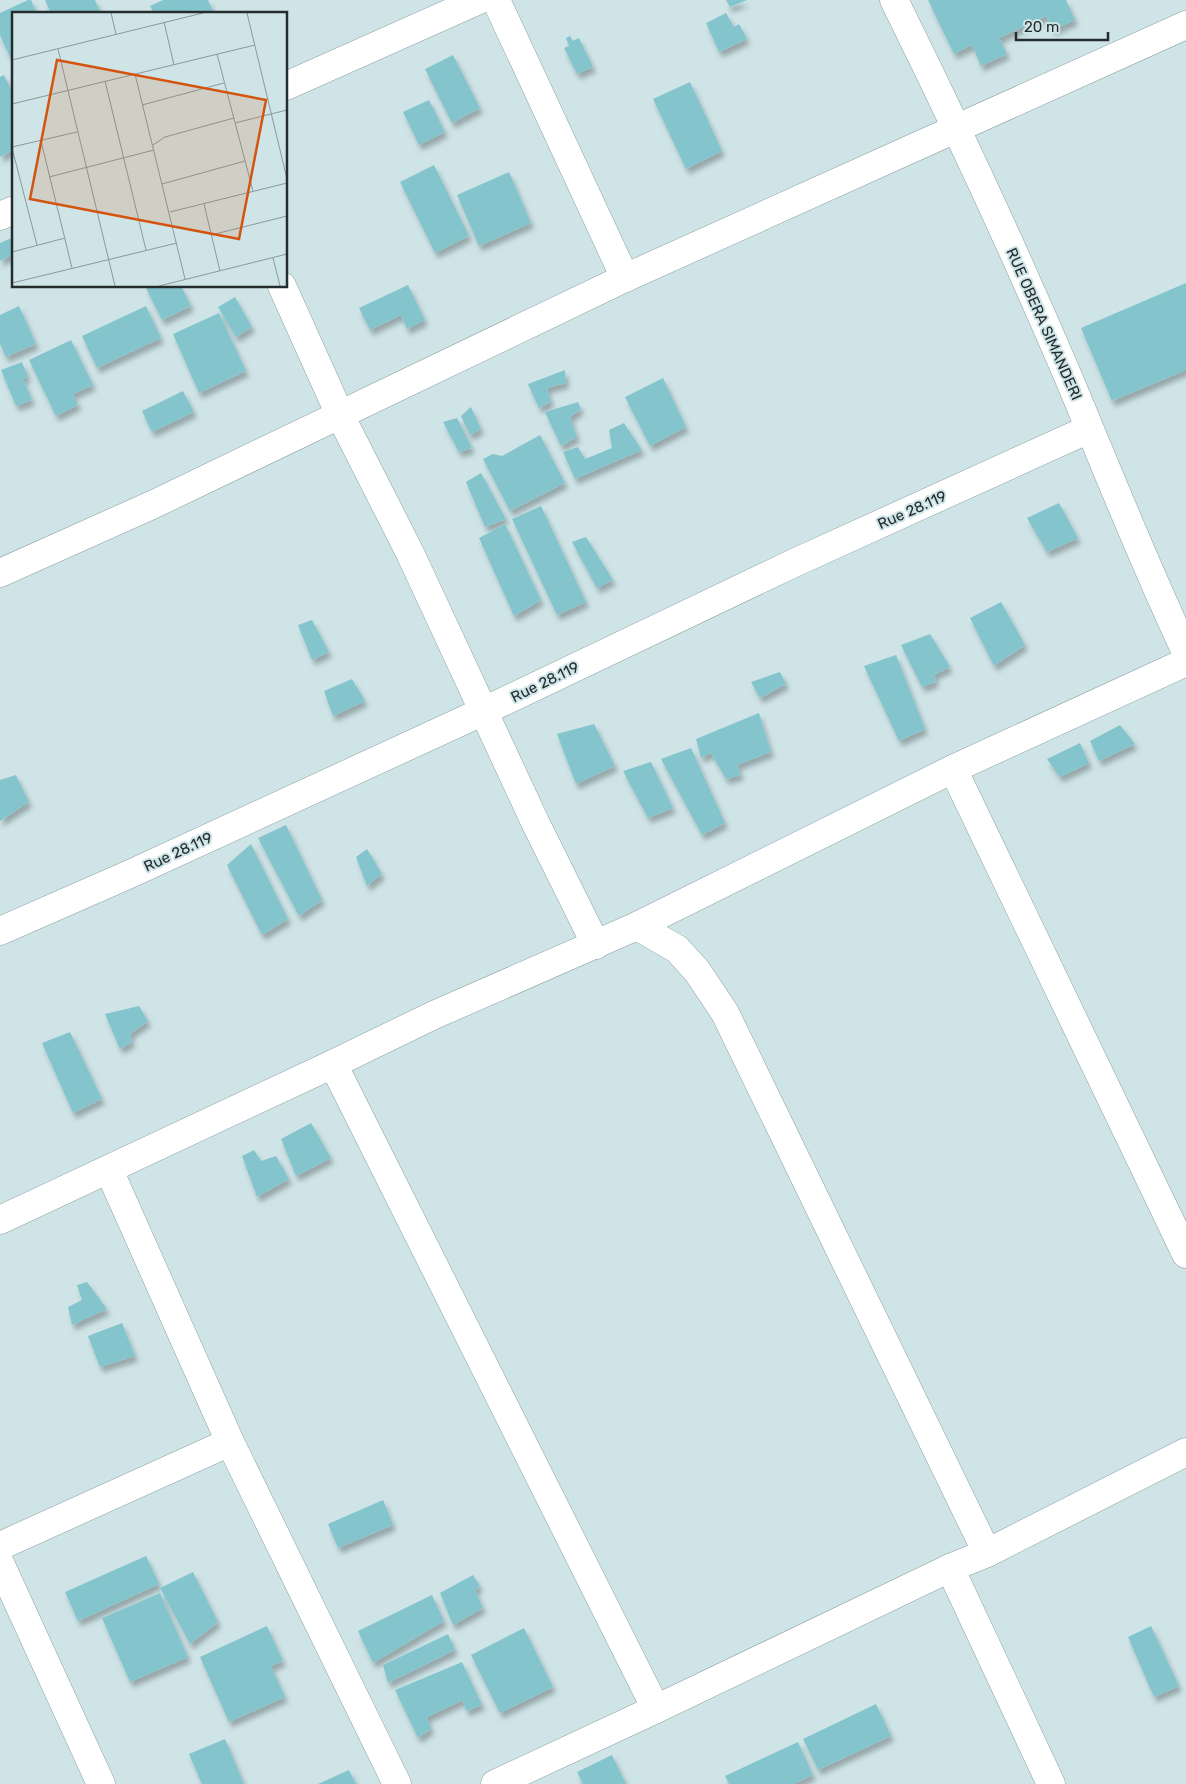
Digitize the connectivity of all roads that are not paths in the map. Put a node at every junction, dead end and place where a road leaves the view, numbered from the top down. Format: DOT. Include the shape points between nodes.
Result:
graph roads {
  1 [pos="479,0"];
  2 [pos="496,0"];
  3 [pos="894,0"];
  4 [pos="1186,25"];
  5 [pos="288,85"];
  6 [pos="957,128"];
  7 [pos="12,211"];
  8 [pos="0,216"];
  9 [pos="625,278"];
  10 [pos="283,288"];
  11 [pos="340,415"];
  12 [pos="1089,429"];
  13 [pos="0,573"];
  14 [pos="1186,652"];
  15 [pos="1186,662"];
  16 [pos="484,711"];
  17 [pos="953,768"];
  18 [pos="637,926"];
  19 [pos="0,931"];
  20 [pos="596,945"];
  21 [pos="333,1064"];
  22 [pos="108,1170"];
  23 [pos="0,1220"];
  24 [pos="1186,1254"];
  25 [pos="230,1442"];
  26 [pos="1186,1452"];
  27 [pos="0,1546"];
  28 [pos="987,1553"];
  29 [pos="0,1563"];
  30 [pos="950,1568"];
  31 [pos="656,1709"];
  32 [pos="101,1784"];
  33 [pos="397,1784"];
  34 [pos="495,1784"];
  35 [pos="1051,1784"];
  1 -- 5 [label="street"];
  2 -- 9 [label="street"];
  3 -- 6 [label="street, RUE OBERA SIMANDERI"];
  4 -- 6 [label="street"];
  6 -- 9 [label="street"];
  6 -- 12 [label="street, RUE OBERA SIMANDERI"];
  7 -- 8 [label="street"];
  9 -- 11 [label="street"];
  10 -- 11 [label="street"];
  11 -- 13 [label="street"];
  11 -- 16 [label="street" via="410,553"];
  12 -- 14 [label="street, RUE OBERA SIMANDERI"];
  12 -- 16 [label="street, Rue 28.119" via="794,563"];
  15 -- 17 [label="street"];
  16 -- 19 [label="street, Rue 28.119"];
  16 -- 20 [label="street"];
  17 -- 18 [label="street"];
  17 -- 24 [label="street"];
  18 -- 20 [label="street"];
  18 -- 28 [label="street" via="677,949 698,971 724,1013"];
  20 -- 21 [label="street" via="434,1015"];
  21 -- 22 [label="street"];
  21 -- 31 [label="street"];
  22 -- 23 [label="street"];
  22 -- 25 [label="street"];
  25 -- 27 [label="street"];
  25 -- 33 [label="street"];
  26 -- 28 [label="street"];
  28 -- 30 [label="street"];
  29 -- 32 [label="street"];
  30 -- 31 [label="street"];
  30 -- 35 [label="street"];
  31 -- 34 [label="street"];
}
